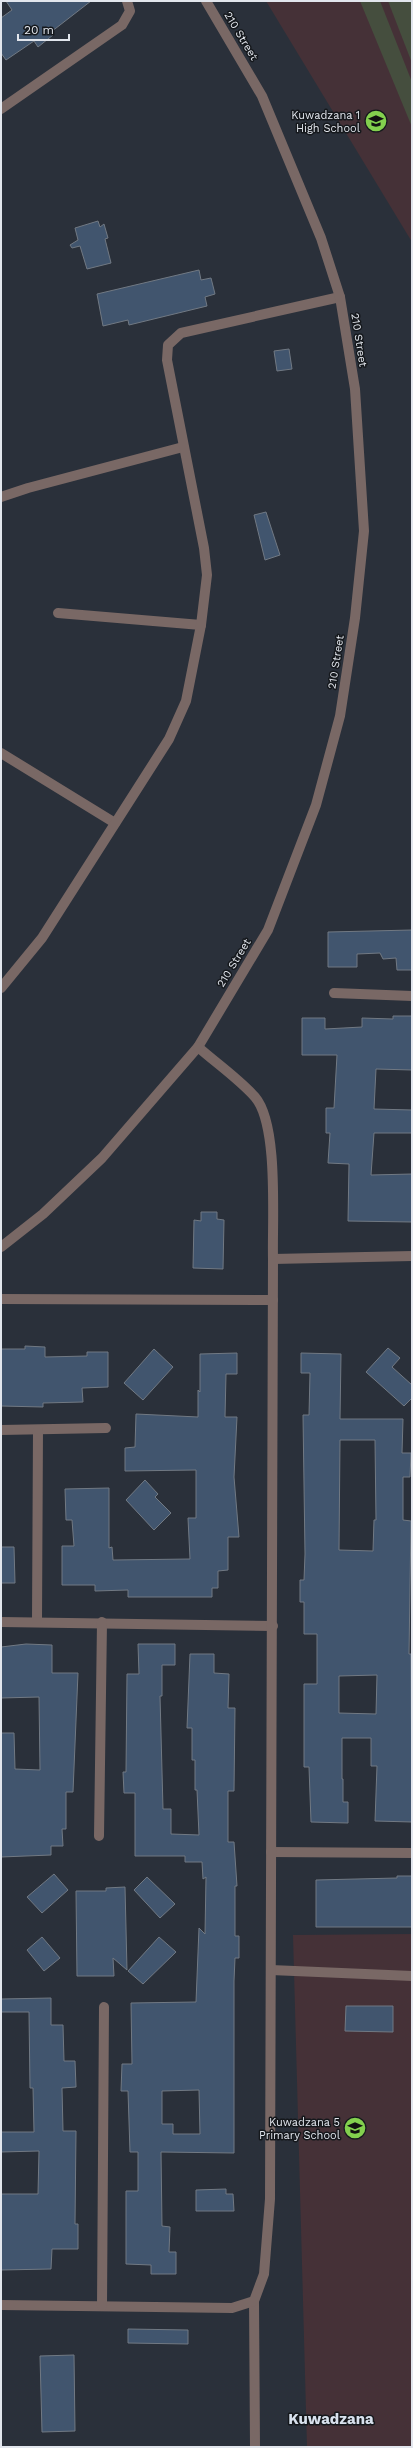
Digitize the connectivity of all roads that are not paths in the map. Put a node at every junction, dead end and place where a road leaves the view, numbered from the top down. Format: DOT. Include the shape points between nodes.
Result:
graph roads {
  1 [pos="127,1"];
  2 [pos="206,1"];
  3 [pos="1,110"];
  4 [pos="340,297"];
  5 [pos="183,448"];
  6 [pos="1,497"];
  7 [pos="58,613"];
  8 [pos="201,625"];
  9 [pos="1,753"];
  10 [pos="115,823"];
  11 [pos="3,981"];
  12 [pos="334,993"];
  13 [pos="412,996"];
  14 [pos="198,1047"];
  15 [pos="1,1247"];
  16 [pos="412,1256"];
  17 [pos="273,1259"];
  18 [pos="1,1299"];
  19 [pos="273,1300"];
  20 [pos="106,1428"];
  21 [pos="1,1430"];
  22 [pos="38,1430"];
  23 [pos="37,1621"];
  24 [pos="1,1622"];
  25 [pos="102,1622"];
  26 [pos="272,1626"];
  27 [pos="99,1836"];
  28 [pos="271,1852"];
  29 [pos="412,1853"];
  30 [pos="271,1970"];
  31 [pos="412,1976"];
  32 [pos="104,2006"];
  33 [pos="254,2301"];
  34 [pos="1,2305"];
  35 [pos="102,2306"];
  36 [pos="255,2447"];
  1 -- 3 [label="street" via="130,10 122,24"];
  2 -- 4 [label="street, 210 Street" via="262,96 320,238"];
  4 -- 5 [label="street" via="181,333 168,345 167,360"];
  4 -- 14 [label="street, 210 Street" via="355,389 364,531 355,618 340,716 316,805 268,930"];
  5 -- 6 [label="street"];
  5 -- 8 [label="street" via="204,548 207,575"];
  7 -- 8 [label="street"];
  8 -- 10 [label="street" via="186,700 169,739"];
  9 -- 10 [label="street"];
  10 -- 11 [label="street" via="42,938"];
  12 -- 13 [label="street"];
  14 -- 15 [label="street, 210 Street" via="102,1158 60,1198"];
  14 -- 17 [label="street" via="256,1098 265,1115 270,1137"];
  16 -- 17 [label="street"];
  17 -- 19 [label="street"];
  18 -- 19 [label="street"];
  19 -- 26 [label="street"];
  20 -- 22 [label="street"];
  21 -- 22 [label="street"];
  22 -- 23 [label="street"];
  23 -- 24 [label="street"];
  23 -- 25 [label="street"];
  25 -- 26 [label="street"];
  25 -- 27 [label="street"];
  26 -- 28 [label="street"];
  28 -- 29 [label="street"];
  28 -- 30 [label="street"];
  30 -- 31 [label="street"];
  30 -- 33 [label="street" via="270,2199 264,2274"];
  32 -- 35 [label="street"];
  33 -- 35 [label="street" via="232,2308"];
  33 -- 36 [label="street"];
  34 -- 35 [label="street"];
}
